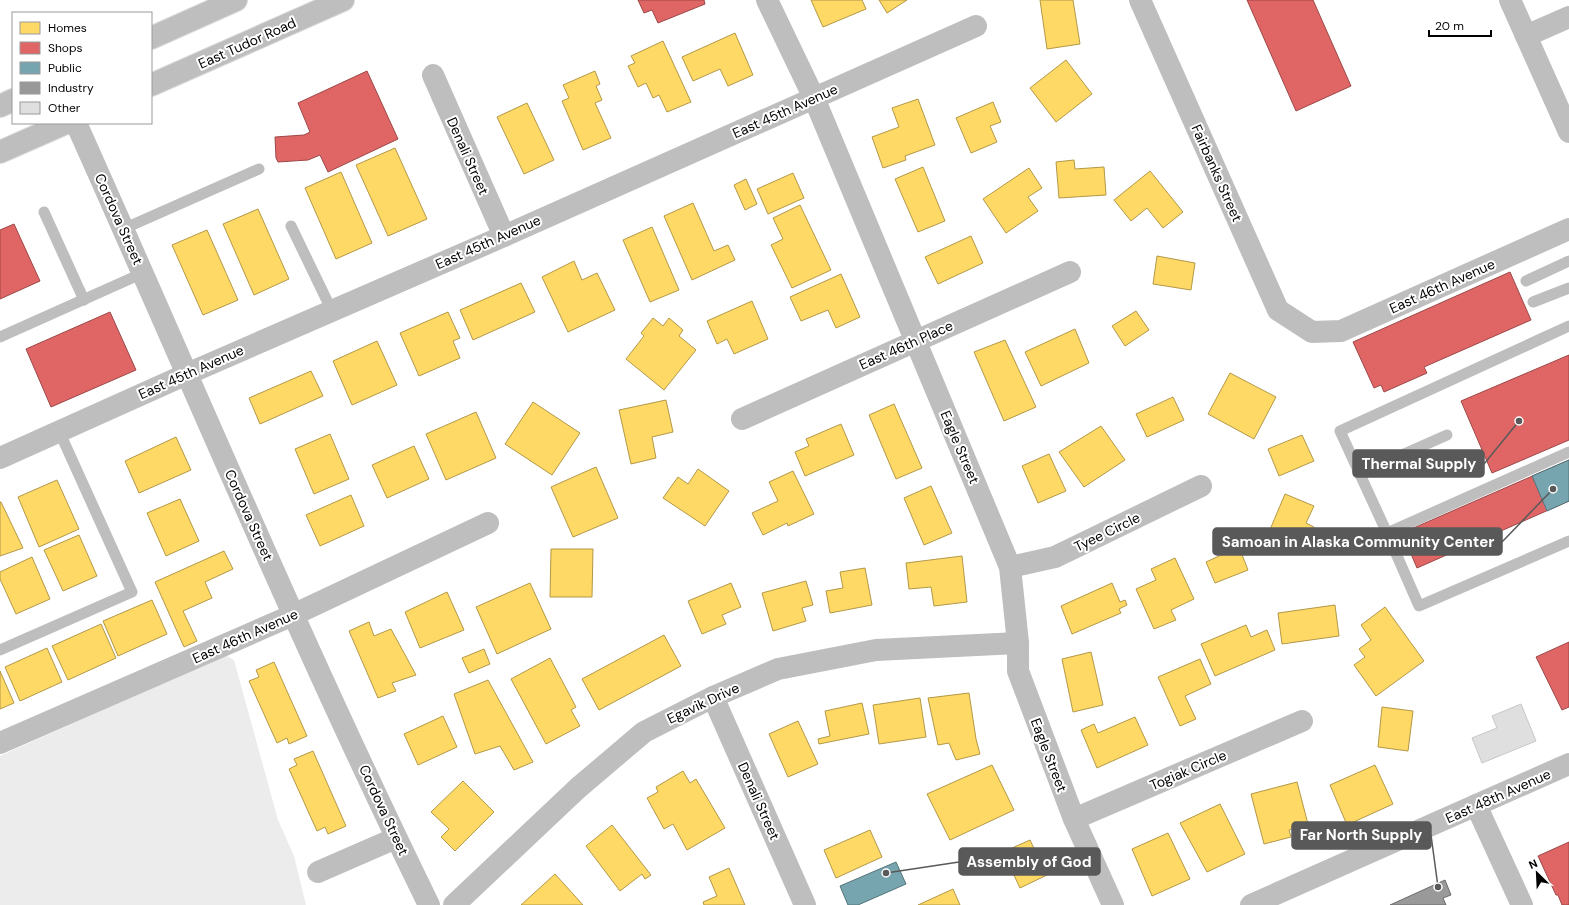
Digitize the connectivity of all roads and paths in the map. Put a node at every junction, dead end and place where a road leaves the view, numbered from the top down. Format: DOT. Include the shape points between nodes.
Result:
graph roads {
  1 [pos="236,0"];
  2 [pos="343,0"];
  3 [pos="767,0"];
  4 [pos="1140,0"];
  5 [pos="1510,0"];
  6 [pos="1569,17"];
  7 [pos="976,26"];
  8 [pos="1526,36"];
  9 [pos="152,38"];
  10 [pos="433,75"];
  11 [pos="152,85"];
  12 [pos="814,98"];
  13 [pos="12,100"];
  14 [pos="0,106"];
  15 [pos="64,124"];
  16 [pos="76,124"];
  17 [pos="1569,132"];
  18 [pos="0,152"];
  19 [pos="259,169"];
  20 [pos="44,212"];
  21 [pos="291,226"];
  22 [pos="1569,228"];
  23 [pos="123,229"];
  24 [pos="504,236"];
  25 [pos="1569,261"];
  26 [pos="1070,272"];
  27 [pos="143,274"];
  28 [pos="1526,281"];
  29 [pos="1569,288"];
  30 [pos="84,300"];
  31 [pos="1533,302"];
  32 [pos="332,311"];
  33 [pos="1569,326"];
  34 [pos="1312,332"];
  35 [pos="0,337"];
  36 [pos="915,341"];
  37 [pos="187,374"];
  38 [pos="742,419"];
  39 [pos="59,431"];
  40 [pos="1447,434"];
  41 [pos="1569,452"];
  42 [pos="0,458"];
  43 [pos="1359,474"];
  44 [pos="1201,486"];
  45 [pos="488,523"];
  46 [pos="1387,533"];
  47 [pos="1569,541"];
  48 [pos="1010,567"];
  49 [pos="293,615"];
  50 [pos="1018,643"];
  51 [pos="0,650"];
  52 [pos="713,697"];
  53 [pos="1302,721"];
  54 [pos="0,743"];
  55 [pos="1569,764"];
  56 [pos="1476,806"];
  57 [pos="1074,819"];
  58 [pos="396,838"];
  59 [pos="318,872"];
  60 [pos="429,905"];
  61 [pos="454,905"];
  62 [pos="805,905"];
  63 [pos="1113,905"];
  64 [pos="1251,905"];
  65 [pos="1522,905"];
  1 -- 9 [label="street"];
  2 -- 11 [label="street, East Tudor Road"];
  3 -- 12 [label="street, Eagle Street"];
  4 -- 34 [label="street, Fairbanks Street" via="1278,310"];
  5 -- 8 [label="street"];
  6 -- 8 [label="street"];
  7 -- 12 [label="street, East 45th Avenue"];
  8 -- 17 [label="street"];
  10 -- 24 [label="street, Denali Street"];
  12 -- 24 [label="street, East 45th Avenue"];
  12 -- 36 [label="street, Eagle Street"];
  13 -- 14 [label="street"];
  15 -- 18 [label="street"];
  16 -- 23 [label="street, Cordova Street"];
  19 -- 23 [label="lane"];
  20 -- 30 [label="lane"];
  21 -- 32 [label="lane"];
  22 -- 34 [label="street, East 46th Avenue" via="1341,331"];
  23 -- 27 [label="street, Cordova Street"];
  24 -- 32 [label="street, East 45th Avenue"];
  25 -- 28 [label="lane"];
  26 -- 36 [label="street, East 46th Place"];
  27 -- 30 [label="lane"];
  27 -- 37 [label="street, Cordova Street"];
  29 -- 31 [label="lane"];
  30 -- 35 [label="lane"];
  32 -- 37 [label="street, East 45th Avenue"];
  33 -- 43 [label="lane" via="1340,431"];
  36 -- 38 [label="street, East 46th Place"];
  36 -- 48 [label="street, Eagle Street"];
  37 -- 39 [label="street, East 45th Avenue"];
  37 -- 49 [label="street, Cordova Street"];
  39 -- 42 [label="street, East 45th Avenue"];
  39 -- 51 [label="lane" via="132,592"];
  40 -- 43 [label="lane"];
  41 -- 46 [label="lane"];
  43 -- 46 [label="lane"];
  44 -- 48 [label="street, Tyee Circle" via="1055,557"];
  45 -- 49 [label="street, East 46th Avenue"];
  46 -- 47 [label="lane" via="1419,606"];
  48 -- 50 [label="street, Eagle Street"];
  49 -- 54 [label="street, East 46th Avenue"];
  49 -- 58 [label="street, Cordova Street"];
  50 -- 52 [label="street, Egavik Drive" via="876,650 778,669"];
  50 -- 57 [label="street, Eagle Street" via="1018,671"];
  52 -- 61 [label="street, Egavik Drive" via="644,732 578,788"];
  52 -- 62 [label="street, Denali Street"];
  53 -- 57 [label="street, Togiak Circle"];
  55 -- 56 [label="street, East 48th Avenue"];
  56 -- 64 [label="street, East 48th Avenue"];
  56 -- 65 [label="street"];
  57 -- 63 [label="street, Eagle Street"];
  58 -- 59 [label="street"];
  58 -- 60 [label="street, Cordova Street"];
}
